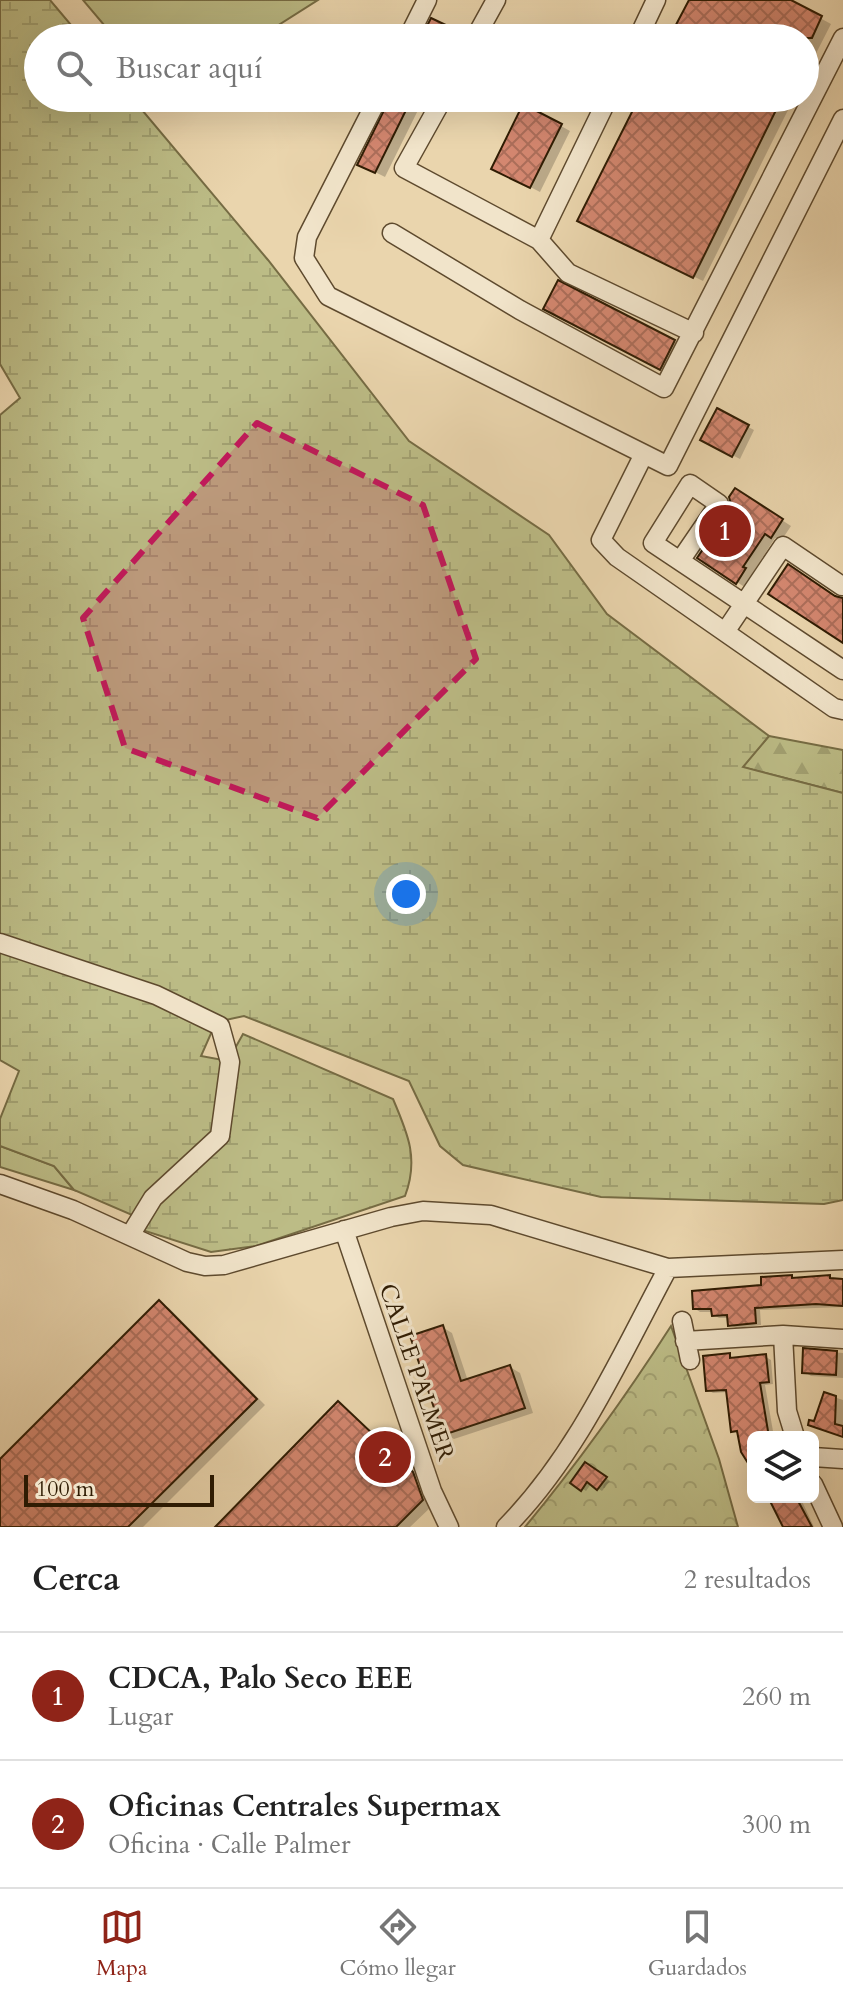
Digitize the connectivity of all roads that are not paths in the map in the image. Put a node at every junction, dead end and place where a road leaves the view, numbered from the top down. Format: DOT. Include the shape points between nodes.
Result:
graph roads {
  1 [pos="427,0"];
  2 [pos="496,0"];
  3 [pos="656,0"];
  4 [pos="415,24"];
  5 [pos="483,24"];
  6 [pos="645,24"];
  7 [pos="843,38"];
  8 [pos="819,86"];
  9 [pos="371,112"];
  10 [pos="435,112"];
  11 [pos="601,112"];
  12 [pos="806,112"];
  13 [pos="843,119"];
  14 [pos="392,233"];
  15 [pos="539,240"];
  16 [pos="694,333"];
  17 [pos="644,454"];
  18 [pos="680,561"];
  19 [pos="842,586"];
  20 [pos="744,604"];
  21 [pos="725,632"];
  22 [pos="843,670"];
  23 [pos="843,710"];
  24 [pos="0,943"];
  25 [pos="0,1184"];
  26 [pos="344,1230"];
  27 [pos="131,1234"];
  28 [pos="843,1260"];
  29 [pos="668,1268"];
  30 [pos="682,1321"];
  31 [pos="783,1335"];
  32 [pos="843,1339"];
  33 [pos="685,1341"];
  34 [pos="690,1360"];
  35 [pos="793,1431"];
  36 [pos="819,1457"];
  37 [pos="843,1459"];
  38 [pos="819,1497"];
  39 [pos="449,1527"];
  40 [pos="506,1527"];
  41 [pos="833,1527"];
  1 -- 4 [label="street"];
  2 -- 5 [label="street"];
  3 -- 6 [label="street"];
  7 -- 8 [label="street"];
  9 -- 17 [label="street" via="307,237 304,258 328,296"];
  10 -- 15 [label="street" via="404,168"];
  11 -- 15 [label="street"];
  12 -- 16 [label="street"];
  13 -- 17 [label="street" via="668,466"];
  14 -- 16 [label="street" via="664,388"];
  15 -- 16 [label="street" via="568,273"];
  17 -- 21 [label="street" via="601,540 617,557"];
  18 -- 20 [label="street"];
  19 -- 20 [label="street" via="783,546"];
  20 -- 21 [label="street"];
  20 -- 22 [label="street"];
  21 -- 23 [label="street"];
  24 -- 27 [label="street" via="156,995 220,1026 230,1062 220,1136 153,1198"];
  25 -- 27 [label="street"];
  26 -- 27 [label="street" via="205,1266"];
  26 -- 29 [label="street" via="423,1211 491,1215"];
  26 -- 39 [label="street, CALLE PALMER" via="432,1491"];
  28 -- 29 [label="street"];
  29 -- 40 [label="street" via="572,1444 531,1502"];
  30 -- 33 [label="street"];
  31 -- 32 [label="street"];
  31 -- 33 [label="street"];
  31 -- 35 [label="street" via="787,1411"];
  33 -- 34 [label="street"];
  36 -- 37 [label="street"];
  38 -- 41 [label="street"];
}
